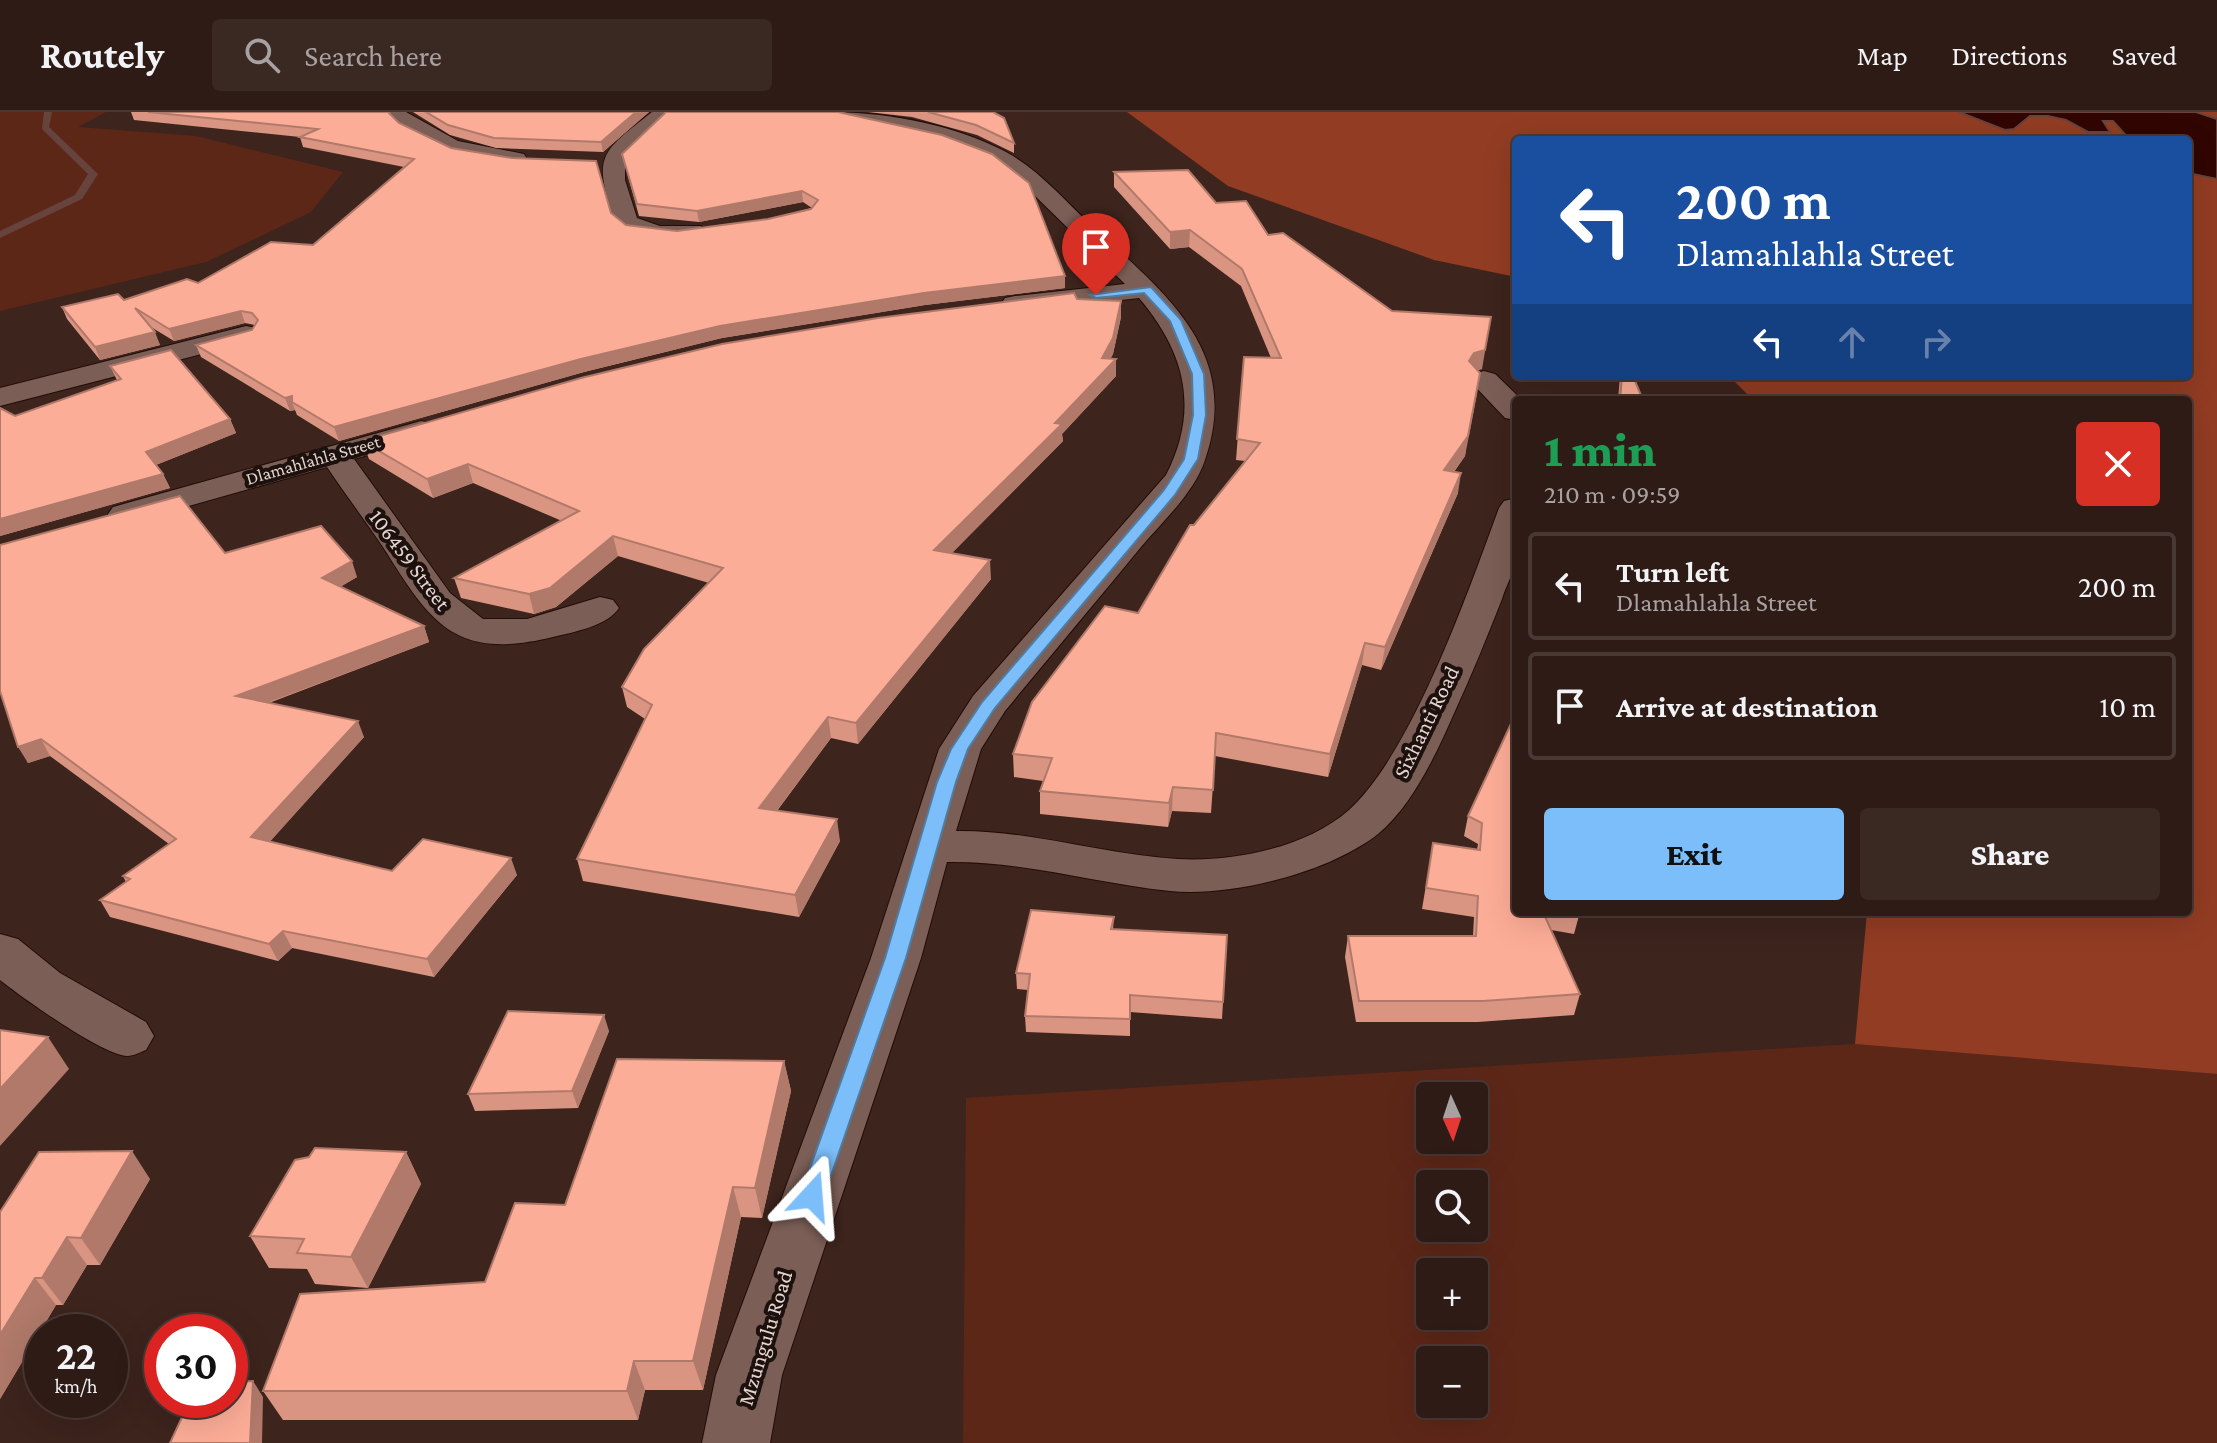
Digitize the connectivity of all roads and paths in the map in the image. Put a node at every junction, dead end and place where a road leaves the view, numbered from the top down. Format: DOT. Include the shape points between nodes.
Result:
graph roads {
  1 [pos="394,112"];
  2 [pos="665,112"];
  3 [pos="835,112"];
  4 [pos="930,121"];
  5 [pos="536,161"];
  6 [pos="712,228"];
  7 [pos="1147,289"];
  8 [pos="985,308"];
  9 [pos="246,334"];
  10 [pos="1484,380"];
  11 [pos="0,397"];
  12 [pos="1512,407"];
  13 [pos="455,420"];
  14 [pos="335,455"];
  15 [pos="1512,519"];
  16 [pos="94,523"];
  17 [pos="600,608"];
  18 [pos="927,848"];
  19 [pos="0,952"];
  20 [pos="127,1036"];
  21 [pos="736,1443"];
  1 -- 5 [label="street" via="435,141 493,157"];
  2 -- 6 [label="street" via="604,162 627,222 658,233"];
  3 -- 4 [label="street, Mzungulu Road"];
  4 -- 7 [label="street, Mzungulu Road" via="1008,162"];
  7 -- 8 [label="street"];
  7 -- 18 [label="street, Mzungulu Road" via="1175,320 1198,374 1200,415 1191,459 1170,492 988,705 960,749"];
  9 -- 11 [label="street"];
  10 -- 12 [label="street"];
  13 -- 14 [label="street, Dlamahlahla Street"];
  14 -- 16 [label="street, Dlamahlahla Street"];
  14 -- 17 [label="street, 106459 Street" via="416,574 456,620 503,632 534,630"];
  15 -- 18 [label="street, Sixhanti Road" via="1491,577 1394,787 1364,821 1322,845 1210,875 1010,848"];
  18 -- 21 [label="street, Mzungulu Road" via="896,958 749,1375"];
  19 -- 20 [label="street" via="42,986"];
}
